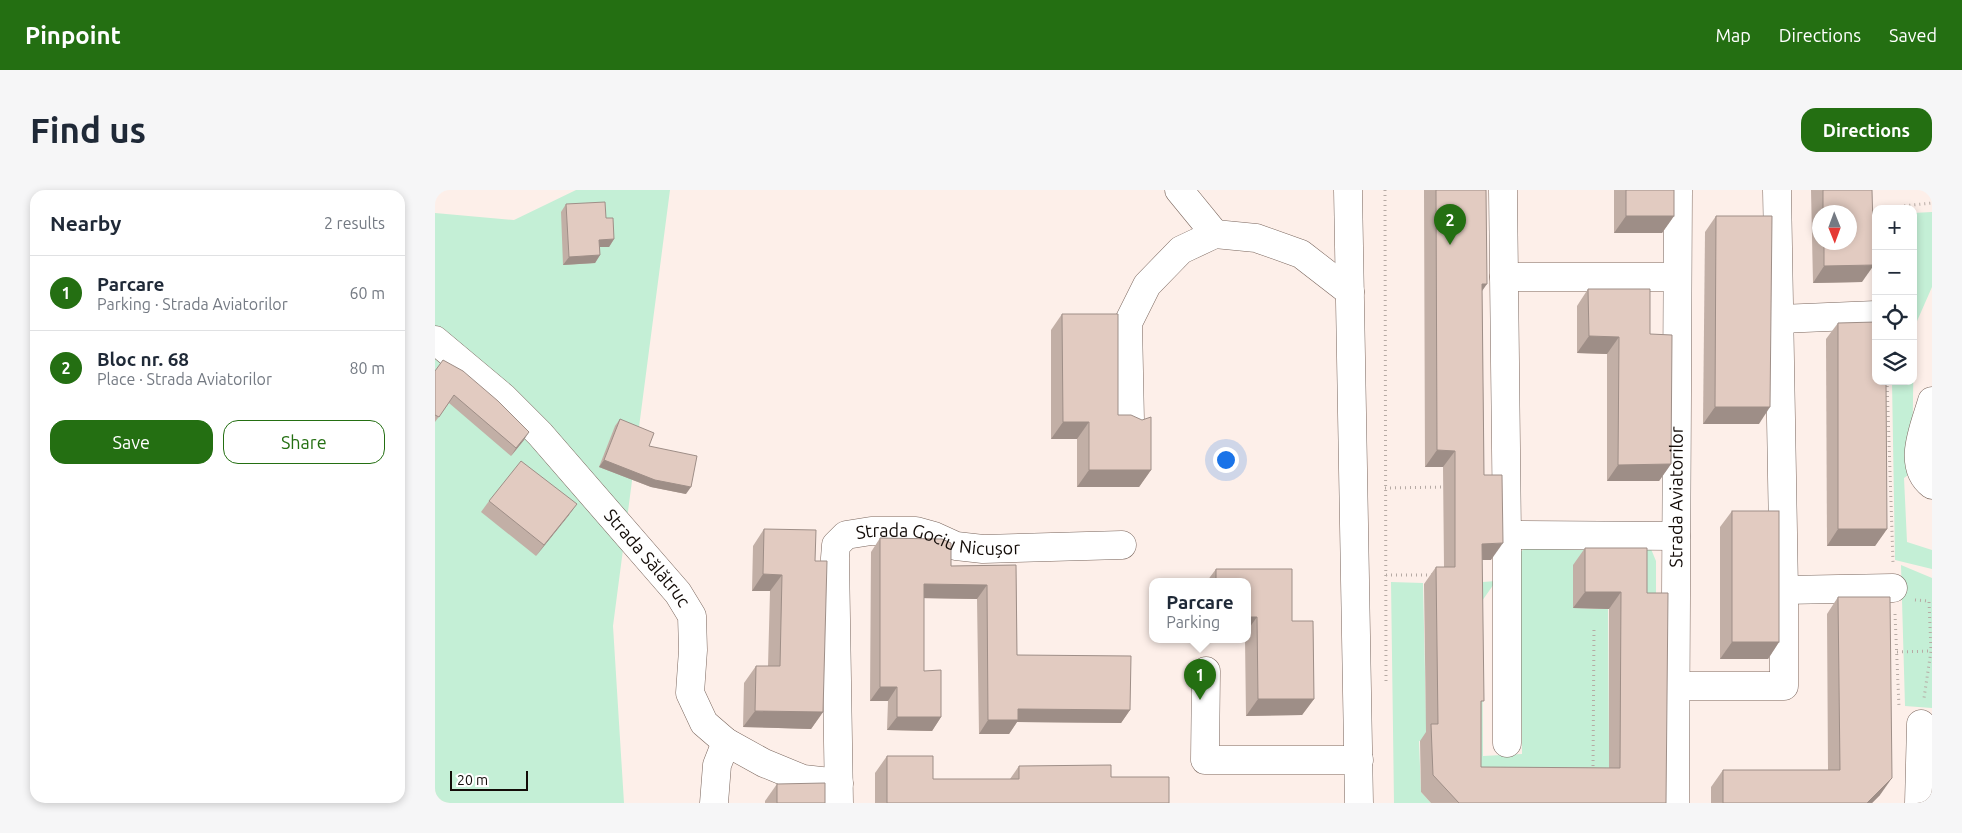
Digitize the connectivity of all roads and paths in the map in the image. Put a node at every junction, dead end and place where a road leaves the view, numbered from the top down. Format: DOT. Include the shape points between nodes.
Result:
graph roads {
  1 [pos="1179,190"];
  2 [pos="1348,190"];
  3 [pos="1385,190"];
  4 [pos="1503,190"];
  5 [pos="1678,190"];
  6 [pos="1777,190"];
  7 [pos="1932,203"];
  8 [pos="1912,205"];
  9 [pos="1215,234"];
  10 [pos="1504,277"];
  11 [pos="1677,278"];
  12 [pos="1350,292"];
  13 [pos="1872,315"];
  14 [pos="1780,319"];
  15 [pos="435,340"];
  16 [pos="1932,400"];
  17 [pos="1130,421"];
  18 [pos="1932,485"];
  19 [pos="1450,487"];
  20 [pos="1385,488"];
  21 [pos="1507,535"];
  22 [pos="1676,536"];
  23 [pos="1122,545"];
  24 [pos="1386,575"];
  25 [pos="1442,575"];
  26 [pos="1784,590"];
  27 [pos="1902,594"];
  28 [pos="1930,602"];
  29 [pos="1594,627"];
  30 [pos="1931,651"];
  31 [pos="1897,652"];
  32 [pos="1206,671"];
  33 [pos="1675,686"];
  34 [pos="1386,692"];
  35 [pos="1921,724"];
  36 [pos="726,742"];
  37 [pos="1507,743"];
  38 [pos="1359,760"];
  39 [pos="1593,774"];
  40 [pos="839,793"];
  41 [pos="714,803"];
  42 [pos="1359,803"];
  43 [pos="1675,803"];
  44 [pos="1919,803"];
  1 -- 9 [label="street"];
  2 -- 12 [label="street"];
  3 -- 20 [label="path"];
  4 -- 10 [label="street"];
  5 -- 11 [label="street, Strada Aviatorilor"];
  6 -- 14 [label="street"];
  7 -- 8 [label="path"];
  9 -- 12 [label="street" via="1256,238 1301,254"];
  9 -- 17 [label="street" via="1181,250 1147,285 1127,323"];
  10 -- 11 [label="street"];
  10 -- 21 [label="street"];
  11 -- 22 [label="street, Strada Aviatorilor"];
  12 -- 38 [label="street"];
  13 -- 14 [label="street"];
  14 -- 26 [label="street"];
  15 -- 36 [label="street, Strada Sălătruc" via="503,397 540,434 677,593 692,616 690,693 704,723"];
  16 -- 18 [label="street" via="1918,453 1922,473"];
  19 -- 20 [label="path"];
  20 -- 24 [label="path"];
  21 -- 22 [label="street"];
  21 -- 37 [label="street"];
  22 -- 33 [label="street, Strada Aviatorilor"];
  23 -- 40 [label="street, Strada Gociu Nicușor" via="983,549 956,546 916,531 871,531 846,535 836,545 835,558"];
  24 -- 25 [label="path"];
  24 -- 34 [label="path"];
  26 -- 27 [label="street"];
  26 -- 33 [label="street" via="1784,686"];
  27 -- 28 [label="path"];
  28 -- 30 [label="path"];
  29 -- 39 [label="path"];
  30 -- 31 [label="path"];
  30 -- 35 [label="path"];
  32 -- 38 [label="street" via="1205,760"];
  33 -- 43 [label="street, Strada Aviatorilor"];
  35 -- 44 [label="street"];
  36 -- 40 [label="street, Strada Sălătruc" via="764,763"];
  36 -- 41 [label="street" via="717,765"];
  38 -- 42 [label="street"];
}
